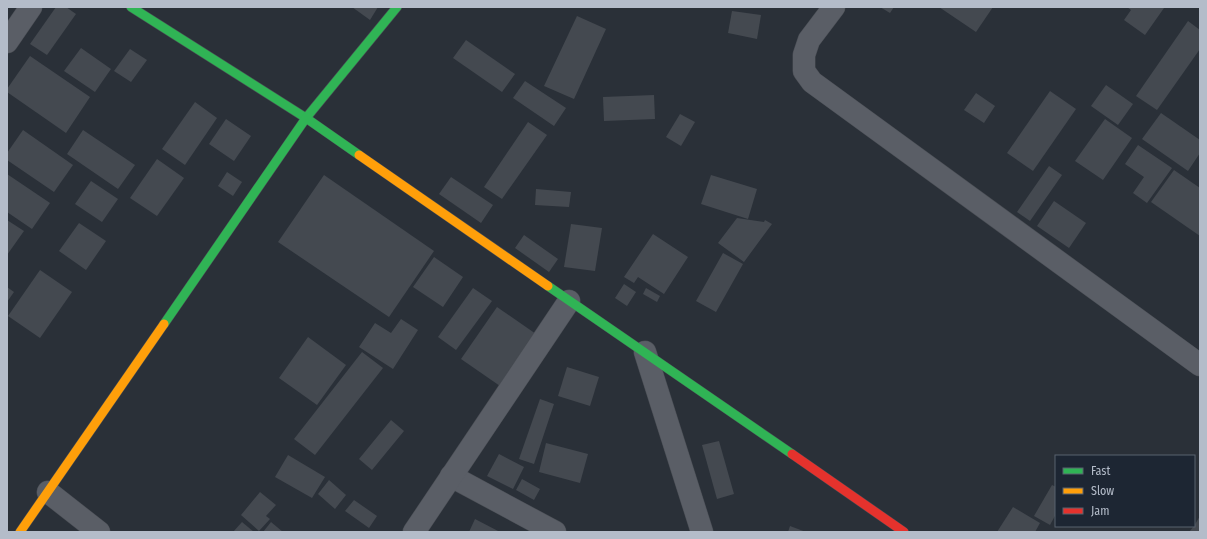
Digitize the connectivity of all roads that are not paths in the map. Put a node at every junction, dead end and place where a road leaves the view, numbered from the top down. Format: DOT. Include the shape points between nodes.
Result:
graph roads {
  1 [pos="31,7"];
  2 [pos="131,7"];
  3 [pos="397,7"];
  4 [pos="834,7"];
  5 [pos="7,42"];
  6 [pos="306,118"];
  7 [pos="569,301"];
  8 [pos="645,352"];
  9 [pos="1200,365"];
  10 [pos="451,476"];
  11 [pos="48,492"];
  12 [pos="20,532"];
  13 [pos="99,532"];
  14 [pos="414,532"];
  15 [pos="555,532"];
  16 [pos="702,532"];
  17 [pos="904,532"];
  1 -- 5 [label="street"];
  2 -- 6 [label="street"];
  3 -- 6 [label="street"];
  4 -- 9 [label="street" via="809,40 804,54 804,71 812,82"];
  6 -- 7 [label="street"];
  6 -- 11 [label="street"];
  7 -- 8 [label="street"];
  7 -- 10 [label="street"];
  8 -- 16 [label="street"];
  8 -- 17 [label="street"];
  10 -- 14 [label="street"];
  10 -- 15 [label="street"];
  11 -- 12 [label="street"];
  11 -- 13 [label="street"];
}
